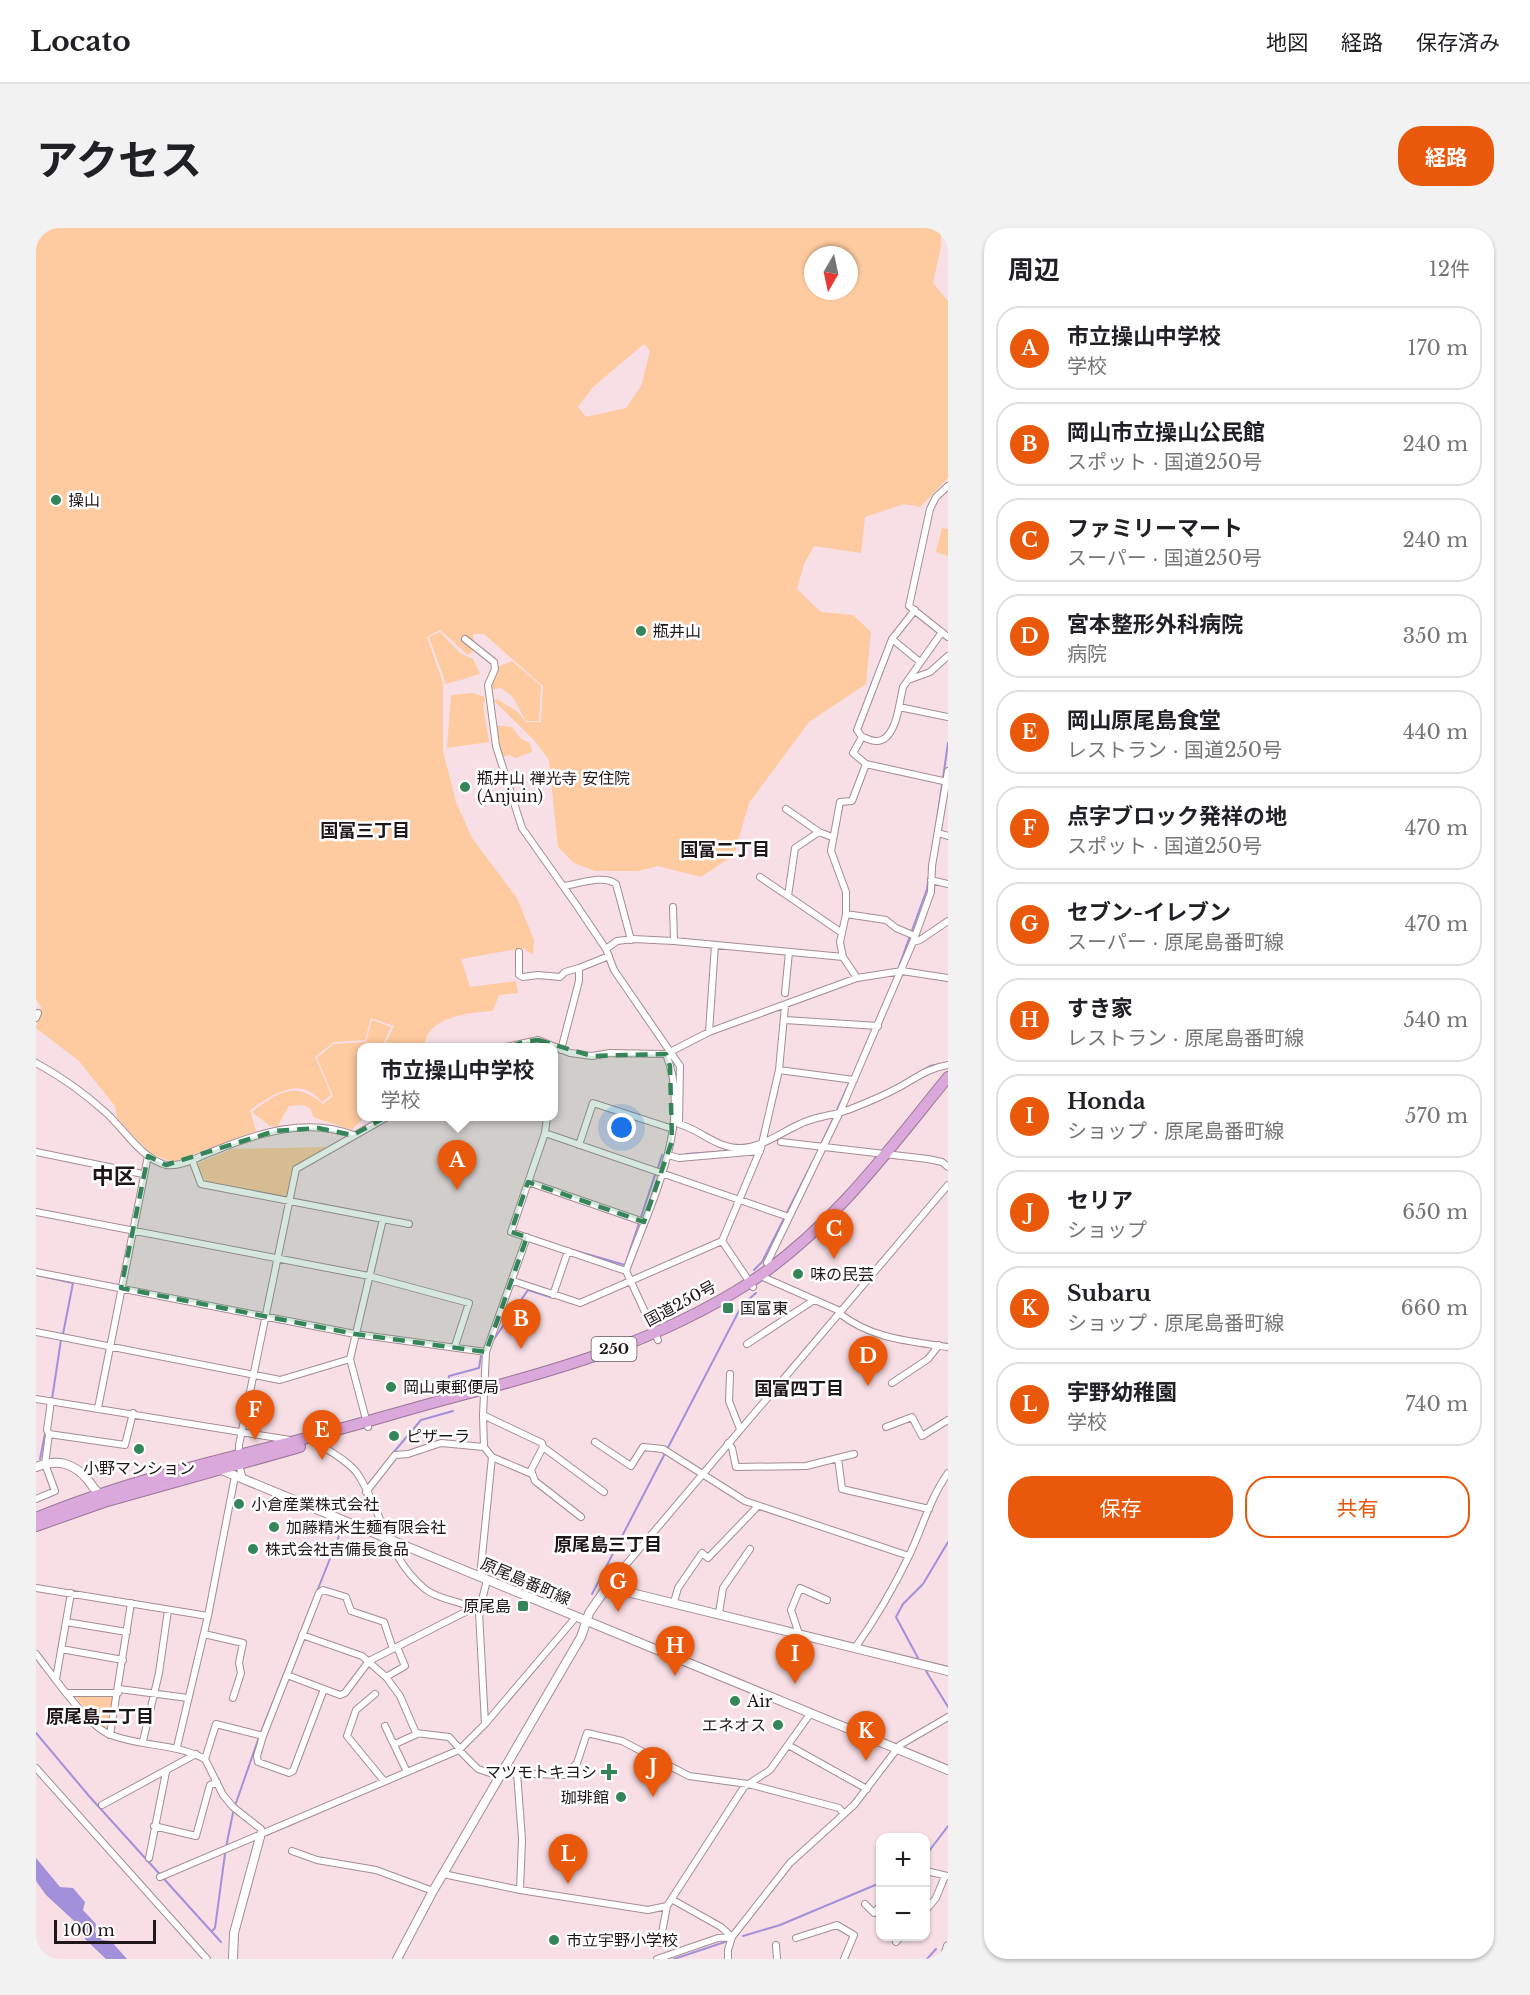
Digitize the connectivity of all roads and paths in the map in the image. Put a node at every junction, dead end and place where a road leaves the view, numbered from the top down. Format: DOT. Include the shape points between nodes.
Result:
graph roads {
  1 [pos="948,486"];
  2 [pos="915,610"];
  3 [pos="942,632"];
  4 [pos="948,637"];
  5 [pos="465,639"];
  6 [pos="892,639"];
  7 [pos="948,656"];
  8 [pos="920,662"];
  9 [pos="907,681"];
  10 [pos="899,707"];
  11 [pos="948,717"];
  12 [pos="862,737"];
  13 [pos="866,764"];
  14 [pos="948,771"];
  15 [pos="944,781"];
  16 [pos="786,809"];
  17 [pos="819,832"];
  18 [pos="938,833"];
  19 [pos="948,836"];
  20 [pos="832,837"];
  21 [pos="760,877"];
  22 [pos="931,880"];
  23 [pos="948,884"];
  24 [pos="564,886"];
  25 [pos="788,896"];
  26 [pos="673,907"];
  27 [pos="846,914"];
  28 [pos="948,921"];
  29 [pos="842,933"];
  30 [pos="913,936"];
  31 [pos="631,940"];
  32 [pos="674,941"];
  33 [pos="715,945"];
  34 [pos="606,948"];
  35 [pos="519,952"];
  36 [pos="789,952"];
  37 [pos="609,956"];
  38 [pos="843,957"];
  39 [pos="579,968"];
  40 [pos="899,971"];
  41 [pos="856,978"];
  42 [pos="948,978"];
  43 [pos="785,993"];
  44 [pos="785,1006"];
  45 [pos="785,1020"];
  46 [pos="876,1026"];
  47 [pos="710,1032"];
  48 [pos="522,1043"];
  49 [pos="543,1043"];
  50 [pos="558,1044"];
  51 [pos="558,1050"];
  52 [pos="669,1053"];
  53 [pos="36,1064"];
  54 [pos="948,1065"];
  55 [pos="779,1070"];
  56 [pos="948,1077"];
  57 [pos="852,1080"];
  58 [pos="948,1088"];
  59 [pos="837,1112"];
  60 [pos="380,1121"];
  61 [pos="546,1121"];
  62 [pos="673,1130"];
  63 [pos="545,1133"];
  64 [pos="353,1135"];
  65 [pos="781,1142"];
  66 [pos="579,1144"];
  67 [pos="761,1146"];
  68 [pos="821,1147"];
  69 [pos="36,1152"];
  70 [pos="668,1155"];
  71 [pos="889,1155"];
  72 [pos="148,1156"];
  73 [pos="192,1160"];
  74 [pos="948,1167"];
  75 [pos="661,1172"];
  76 [pos="143,1174"];
  77 [pos="528,1182"];
  78 [pos="948,1185"];
  79 [pos="739,1198"];
  80 [pos="288,1203"];
  81 [pos="36,1212"];
  82 [pos="787,1216"];
  83 [pos="383,1219"];
  84 [pos="641,1221"];
  85 [pos="409,1224"];
  86 [pos="132,1230"];
  87 [pos="527,1238"];
  88 [pos="722,1241"];
  89 [pos="568,1251"];
  90 [pos="277,1258"];
  91 [pos="772,1269"];
  92 [pos="627,1271"];
  93 [pos="36,1272"];
  94 [pos="369,1276"];
  95 [pos="765,1278"];
  96 [pos="513,1281"];
  97 [pos="631,1281"];
  98 [pos="751,1285"];
  99 [pos="121,1288"];
  100 [pos="553,1295"];
  101 [pos="814,1300"];
  102 [pos="840,1312"];
  103 [pos="265,1316"];
  104 [pos="36,1332"];
  105 [pos="355,1334"];
  106 [pos="657,1337"];
  107 [pos="747,1344"];
  108 [pos="939,1345"];
  109 [pos="455,1346"];
  110 [pos="110,1347"];
  111 [pos="948,1347"];
  112 [pos="486,1352"];
  113 [pos="350,1359"];
  114 [pos="730,1374"];
  115 [pos="254,1375"];
  116 [pos="892,1383"];
  117 [pos="485,1392"];
  118 [pos="36,1399"];
  119 [pos="51,1401"];
  120 [pos="98,1408"];
  121 [pos="133,1413"];
  122 [pos="483,1415"];
  123 [pos="948,1420"];
  124 [pos="367,1424"];
  125 [pos="886,1426"];
  126 [pos="740,1429"];
  127 [pos="243,1432"];
  128 [pos="49,1434"];
  129 [pos="294,1441"];
  130 [pos="595,1442"];
  131 [pos="313,1443"];
  132 [pos="728,1443"];
  133 [pos="484,1447"];
  134 [pos="543,1447"];
  135 [pos="854,1454"];
  136 [pos="492,1456"];
  137 [pos="838,1458"];
  138 [pos="40,1466"];
  139 [pos="192,1466"];
  140 [pos="219,1469"];
  141 [pos="239,1469"];
  142 [pos="701,1473"];
  143 [pos="948,1473"];
  144 [pos="532,1474"];
  145 [pos="365,1490"];
  146 [pos="604,1492"];
  147 [pos="100,1494"];
  148 [pos="36,1499"];
  149 [pos="758,1506"];
  150 [pos="929,1509"];
  151 [pos="581,1517"];
  152 [pos="36,1518"];
  153 [pos="36,1526"];
  154 [pos="388,1539"];
  155 [pos="750,1549"];
  156 [pos="909,1556"];
  157 [pos="484,1579"];
  158 [pos="607,1587"];
  159 [pos="36,1588"];
  160 [pos="70,1593"];
  161 [pos="827,1600"];
  162 [pos="481,1602"];
  163 [pos="674,1602"];
  164 [pos="131,1603"];
  165 [pos="472,1608"];
  166 [pos="168,1610"];
  167 [pos="719,1613"];
  168 [pos="208,1616"];
  169 [pos="576,1617"];
  170 [pos="586,1621"];
  171 [pos="66,1622"];
  172 [pos="127,1632"];
  173 [pos="204,1634"];
  174 [pos="799,1634"];
  175 [pos="302,1635"];
  176 [pos="395,1648"];
  177 [pos="855,1648"];
  178 [pos="61,1649"];
  179 [pos="36,1654"];
  180 [pos="123,1660"];
  181 [pos="369,1661"];
  182 [pos="948,1671"];
  183 [pos="287,1675"];
  184 [pos="386,1677"];
  185 [pos="56,1679"];
  186 [pos="324,1689"];
  187 [pos="118,1691"];
  188 [pos="68,1693"];
  189 [pos="154,1693"];
  190 [pos="375,1694"];
  191 [pos="188,1698"];
  192 [pos="233,1698"];
  193 [pos="810,1714"];
  194 [pos="948,1717"];
  195 [pos="485,1724"];
  196 [pos="385,1726"];
  197 [pos="417,1734"];
  198 [pos="110,1735"];
  199 [pos="263,1736"];
  200 [pos="142,1741"];
  201 [pos="395,1744"];
  202 [pos="788,1745"];
  203 [pos="177,1747"];
  204 [pos="459,1749"];
  205 [pos="896,1750"];
  206 [pos="196,1754"];
  207 [pos="205,1759"];
  208 [pos="36,1768"];
  209 [pos="948,1770"];
  210 [pos="166,1772"];
  211 [pos="407,1772"];
  212 [pos="517,1773"];
  213 [pos="500,1774"];
  214 [pos="384,1781"];
  215 [pos="217,1782"];
  216 [pos="748,1784"];
  217 [pos="867,1789"];
  218 [pos="102,1805"];
  219 [pos="844,1814"];
  220 [pos="154,1826"];
  221 [pos="260,1837"];
  222 [pos="292,1851"];
  223 [pos="149,1858"];
  224 [pos="930,1872"];
  225 [pos="443,1874"];
  226 [pos="947,1876"];
  227 [pos="162,1877"];
  228 [pos="520,1890"];
  229 [pos="433,1891"];
  230 [pos="673,1900"];
  231 [pos="865,1904"];
  232 [pos="930,1905"];
  233 [pos="668,1906"];
  234 [pos="876,1910"];
  235 [pos="732,1937"];
  236 [pos="796,1938"];
  237 [pos="660,1943"];
  238 [pos="776,1945"];
  239 [pos="948,1946"];
  240 [pos="207,1959"];
  241 [pos="233,1959"];
  242 [pos="397,1959"];
  243 [pos="657,1959"];
  244 [pos="728,1959"];
  245 [pos="777,1959"];
  246 [pos="844,1959"];
  247 [pos="944,1959"];
  1 -- 2 [label="street" via="930,509 909,606"];
  2 -- 3 [label="street"];
  2 -- 6 [label="street"];
  3 -- 4 [label="street"];
  3 -- 8 [label="street"];
  5 -- 24 [label="street" via="494,662 488,696 505,780 522,828"];
  6 -- 8 [label="street"];
  6 -- 12 [label="street" via="857,729"];
  7 -- 9 [label="street" via="930,672"];
  8 -- 9 [label="street"];
  9 -- 10 [label="street"];
  10 -- 11 [label="street"];
  10 -- 12 [label="street" via="896,722 883,739"];
  12 -- 13 [label="street" via="853,753"];
  13 -- 15 [label="street"];
  13 -- 20 [label="street" via="852,801 840,802"];
  14 -- 15 [label="street"];
  15 -- 18 [label="street"];
  16 -- 17 [label="street"];
  17 -- 20 [label="street"];
  17 -- 25 [label="street" via="795,848"];
  18 -- 19 [label="street"];
  18 -- 22 [label="street"];
  20 -- 27 [label="street" via="831,851 846,892"];
  21 -- 25 [label="street"];
  22 -- 23 [label="street"];
  22 -- 30 [label="street" via="931,892"];
  24 -- 31 [label="street" via="603,879 613,881"];
  24 -- 34 [label="street"];
  25 -- 29 [label="street"];
  26 -- 32 [label="street"];
  27 -- 29 [label="street"];
  27 -- 30 [label="street" via="886,920"];
  28 -- 30 [label="street" via="920,940"];
  29 -- 38 [label="street"];
  30 -- 40 [label="street"];
  31 -- 32 [label="street"];
  31 -- 34 [label="street" via="617,941"];
  32 -- 33 [label="street"];
  33 -- 36 [label="street"];
  33 -- 47 [label="street"];
  34 -- 37 [label="street"];
  35 -- 39 [label="street" via="519,975 523,977 561,977"];
  36 -- 38 [label="street"];
  36 -- 43 [label="street"];
  37 -- 39 [label="street"];
  37 -- 52 [label="street"];
  38 -- 41 [label="street"];
  39 -- 50 [label="street" via="579,981"];
  40 -- 41 [label="street"];
  40 -- 42 [label="street"];
  40 -- 46 [label="street"];
  41 -- 44 [label="street"];
  44 -- 45 [label="street"];
  44 -- 47 [label="street"];
  45 -- 46 [label="street"];
  45 -- 55 [label="street"];
  46 -- 57 [label="street"];
  47 -- 52 [label="street"];
  48 -- 49 [label="street"];
  51 -- 52 [label="street" via="592,1056"];
  52 -- 62 [label="street" via="675,1092"];
  52 -- 67 [label="street" via="680,1066 679,1124 731,1147"];
  53 -- 72 [label="street" via="58,1075 104,1111"];
  54 -- 59 [label="street" via="931,1068 894,1090"];
  55 -- 57 [label="street"];
  55 -- 67 [label="street"];
  56 -- 71 [label="highway, 国道250号 / 250"];
  57 -- 59 [label="street"];
  58 -- 71 [label="highway, 国道250号 / 250"];
  59 -- 67 [label="street" via="816,1117"];
  59 -- 68 [label="street"];
  60 -- 64 [label="street"];
  61 -- 63 [label="street"];
  62 -- 66 [label="street" via="592,1103"];
  62 -- 70 [label="street"];
  63 -- 66 [label="street"];
  63 -- 77 [label="street"];
  64 -- 73 [label="street" via="318,1128 275,1131"];
  64 -- 80 [label="street" via="296,1169"];
  65 -- 68 [label="street"];
  66 -- 75 [label="street"];
  67 -- 70 [label="street" via="679,1158"];
  67 -- 79 [label="street"];
  68 -- 71 [label="street"];
  68 -- 82 [label="street"];
  69 -- 76 [label="street"];
  70 -- 75 [label="street"];
  71 -- 74 [label="street" via="928,1159"];
  71 -- 91 [label="highway, 国道250号 / 250" via="862,1192 819,1235"];
  72 -- 73 [label="street" via="166,1166"];
  72 -- 76 [label="street"];
  73 -- 80 [label="street" via="201,1184"];
  75 -- 79 [label="street"];
  75 -- 84 [label="street"];
  76 -- 86 [label="street"];
  77 -- 84 [label="street"];
  77 -- 87 [label="street" via="511,1232"];
  78 -- 102 [label="street"];
  79 -- 82 [label="street"];
  79 -- 88 [label="street"];
  80 -- 83 [label="street"];
  80 -- 90 [label="street"];
  81 -- 86 [label="street"];
  82 -- 91 [label="street" via="766,1263"];
  83 -- 85 [label="street"];
  83 -- 94 [label="street"];
  84 -- 92 [label="street"];
  86 -- 90 [label="street"];
  86 -- 99 [label="street"];
  87 -- 89 [label="street"];
  87 -- 96 [label="street"];
  88 -- 97 [label="street"];
  88 -- 98 [label="street"];
  89 -- 92 [label="street"];
  89 -- 100 [label="street"];
  90 -- 94 [label="street"];
  90 -- 103 [label="street"];
  91 -- 95 [label="highway, 国道250号 / 250"];
  91 -- 98 [label="highway, 国道250号 / 250"];
  92 -- 97 [label="street"];
  93 -- 99 [label="street"];
  94 -- 105 [label="street"];
  94 -- 109 [label="street" via="469,1303"];
  95 -- 98 [label="highway, 国道250号 / 250"];
  95 -- 101 [label="street"];
  96 -- 100 [label="street"];
  96 -- 112 [label="street"];
  97 -- 100 [label="street" via="580,1303"];
  97 -- 106 [label="street"];
  98 -- 106 [label="highway, 国道250号 / 250"];
  99 -- 103 [label="street"];
  99 -- 110 [label="street"];
  101 -- 102 [label="street"];
  101 -- 107 [label="street"];
  102 -- 108 [label="street" via="871,1333"];
  102 -- 126 [label="street"];
  103 -- 105 [label="street"];
  103 -- 115 [label="street"];
  104 -- 110 [label="street"];
  105 -- 109 [label="street"];
  105 -- 113 [label="street"];
  106 -- 117 [label="highway, 国道250号 / 250" via="600,1362"];
  108 -- 111 [label="street"];
  108 -- 116 [label="street" via="921,1364"];
  109 -- 112 [label="street"];
  110 -- 115 [label="street"];
  110 -- 120 [label="street"];
  112 -- 117 [label="street"];
  113 -- 115 [label="street" via="280,1380"];
  113 -- 124 [label="street"];
  114 -- 126 [label="street" via="729,1401"];
  115 -- 127 [label="street"];
  117 -- 122 [label="street"];
  117 -- 124 [label="highway, 国道250号 / 250"];
  118 -- 119 [label="street"];
  119 -- 120 [label="street"];
  119 -- 128 [label="street"];
  120 -- 121 [label="street"];
  121 -- 127 [label="street"];
  121 -- 128 [label="street" via="125,1445"];
  122 -- 133 [label="street"];
  122 -- 134 [label="street" via="542,1443"];
  123 -- 125 [label="street" via="922,1436 912,1417"];
  124 -- 129 [label="highway, 国道250号 / 250"];
  124 -- 131 [label="highway, 国道250号 / 250"];
  126 -- 132 [label="street"];
  127 -- 129 [label="street"];
  127 -- 141 [label="street"];
  128 -- 138 [label="street"];
  129 -- 131 [label="street"];
  129 -- 141 [label="highway, 国道250号 / 250"];
  130 -- 142 [label="street" via="631,1466 643,1447 666,1451"];
  131 -- 141 [label="highway, 国道250号 / 250"];
  131 -- 145 [label="street" via="356,1472"];
  132 -- 137 [label="street" via="736,1467 806,1466"];
  132 -- 142 [label="street"];
  133 -- 136 [label="street"];
  133 -- 145 [label="street" via="441,1443 395,1455"];
  134 -- 144 [label="street"];
  134 -- 146 [label="street"];
  135 -- 137 [label="street"];
  136 -- 144 [label="street"];
  136 -- 157 [label="street"];
  137 -- 150 [label="street" via="842,1489"];
  138 -- 147 [label="street" via="66,1463 78,1468"];
  138 -- 148 [label="street" via="56,1491"];
  139 -- 140 [label="street"];
  139 -- 141 [label="highway, 国道250号 / 250"];
  139 -- 147 [label="highway, 国道250号 / 250"];
  140 -- 141 [label="highway, 国道250号 / 250"];
  140 -- 153 [label="highway, 国道250号 / 250"];
  141 -- 154 [label="street, 原尾島番町線"];
  141 -- 168 [label="street"];
  142 -- 149 [label="street"];
  142 -- 158 [label="street"];
  143 -- 150 [label="street"];
  144 -- 151 [label="street" via="535,1481"];
  145 -- 154 [label="street"];
  147 -- 152 [label="highway, 国道250号 / 250"];
  149 -- 156 [label="street"];
  149 -- 163 [label="street" via="708,1558 702,1552 678,1588"];
  150 -- 156 [label="street"];
  154 -- 157 [label="street, 原尾島番町線"];
  154 -- 165 [label="street" via="424,1588"];
  155 -- 167 [label="street" via="723,1588"];
  156 -- 177 [label="street" via="880,1614"];
  157 -- 162 [label="street"];
  157 -- 169 [label="street, 原尾島番町線"];
  158 -- 163 [label="street"];
  158 -- 170 [label="street"];
  159 -- 160 [label="street"];
  160 -- 164 [label="street"];
  160 -- 171 [label="street"];
  161 -- 174 [label="street" via="800,1588 791,1610"];
  162 -- 165 [label="street"];
  162 -- 195 [label="street"];
  163 -- 167 [label="street"];
  164 -- 166 [label="street"];
  164 -- 172 [label="street"];
  165 -- 176 [label="street"];
  166 -- 168 [label="street"];
  166 -- 189 [label="street"];
  167 -- 174 [label="street"];
  168 -- 173 [label="street"];
  169 -- 170 [label="street, 原尾島番町線"];
  169 -- 195 [label="street"];
  170 -- 193 [label="street, 原尾島番町線"];
  170 -- 213 [label="street"];
  171 -- 172 [label="street"];
  171 -- 178 [label="street"];
  172 -- 180 [label="street"];
  173 -- 191 [label="street"];
  173 -- 192 [label="street" via="243,1643 241,1673"];
  174 -- 177 [label="street"];
  175 -- 176 [label="street" via="318,1593 323,1590 349,1599 351,1611 384,1622"];
  175 -- 181 [label="street"];
  175 -- 183 [label="street"];
  176 -- 181 [label="street"];
  176 -- 184 [label="street" via="405,1666"];
  177 -- 182 [label="street"];
  178 -- 180 [label="street"];
  178 -- 185 [label="street"];
  179 -- 185 [label="street"];
  180 -- 187 [label="street"];
  181 -- 184 [label="street"];
  181 -- 186 [label="street" via="345,1693"];
  183 -- 186 [label="street"];
  183 -- 199 [label="street"];
  184 -- 197 [label="street" via="400,1696"];
  185 -- 188 [label="street"];
  186 -- 199 [label="street" via="293,1771 258,1762"];
  187 -- 188 [label="street"];
  187 -- 189 [label="street"];
  187 -- 198 [label="street"];
  188 -- 198 [label="street" via="99,1729"];
  189 -- 191 [label="street"];
  189 -- 200 [label="street"];
  190 -- 214 [label="street" via="356,1710 347,1736"];
  191 -- 203 [label="street"];
  193 -- 202 [label="street"];
  193 -- 205 [label="street, 原尾島番町線"];
  194 -- 205 [label="street" via="903,1742"];
  195 -- 204 [label="street"];
  196 -- 201 [label="street"];
  197 -- 201 [label="street"];
  197 -- 204 [label="street" via="449,1737"];
  198 -- 200 [label="street"];
  199 -- 207 [label="street" via="216,1724"];
  200 -- 203 [label="street"];
  201 -- 211 [label="street"];
  202 -- 216 [label="street" via="770,1770"];
  202 -- 217 [label="street"];
  203 -- 206 [label="street"];
  204 -- 211 [label="street"];
  204 -- 213 [label="street" via="478,1769"];
  205 -- 209 [label="street, 原尾島番町線"];
  205 -- 217 [label="street"];
  206 -- 207 [label="street"];
  206 -- 210 [label="street"];
  207 -- 215 [label="street"];
  208 -- 240 [label="street"];
  210 -- 218 [label="street"];
  210 -- 220 [label="street"];
  211 -- 214 [label="street"];
  212 -- 213 [label="street"];
  212 -- 216 [label="street" via="565,1775 577,1763 587,1733 622,1741 689,1776"];
  212 -- 228 [label="street" via="522,1839"];
  213 -- 225 [label="street"];
  214 -- 221 [label="street"];
  215 -- 220 [label="street" via="210,1785 196,1836"];
  215 -- 221 [label="street" via="233,1807 261,1829"];
  216 -- 219 [label="street" via="839,1808"];
  216 -- 230 [label="street"];
  217 -- 219 [label="street"];
  219 -- 235 [label="street" via="790,1863"];
  220 -- 223 [label="street"];
  221 -- 227 [label="street"];
  221 -- 241 [label="street" via="234,1933"];
  222 -- 229 [label="street" via="317,1860 376,1870"];
  224 -- 226 [label="street"];
  225 -- 228 [label="street"];
  225 -- 229 [label="street"];
  226 -- 232 [label="street"];
  228 -- 233 [label="street" via="648,1910"];
  229 -- 242 [label="street"];
  230 -- 233 [label="street"];
  230 -- 235 [label="street"];
  231 -- 234 [label="street"];
  233 -- 237 [label="street"];
  235 -- 243 [label="street"];
  235 -- 244 [label="street"];
  236 -- 246 [label="street" via="837,1925 854,1935"];
  238 -- 245 [label="street"];
  239 -- 247 [label="street"];
}
